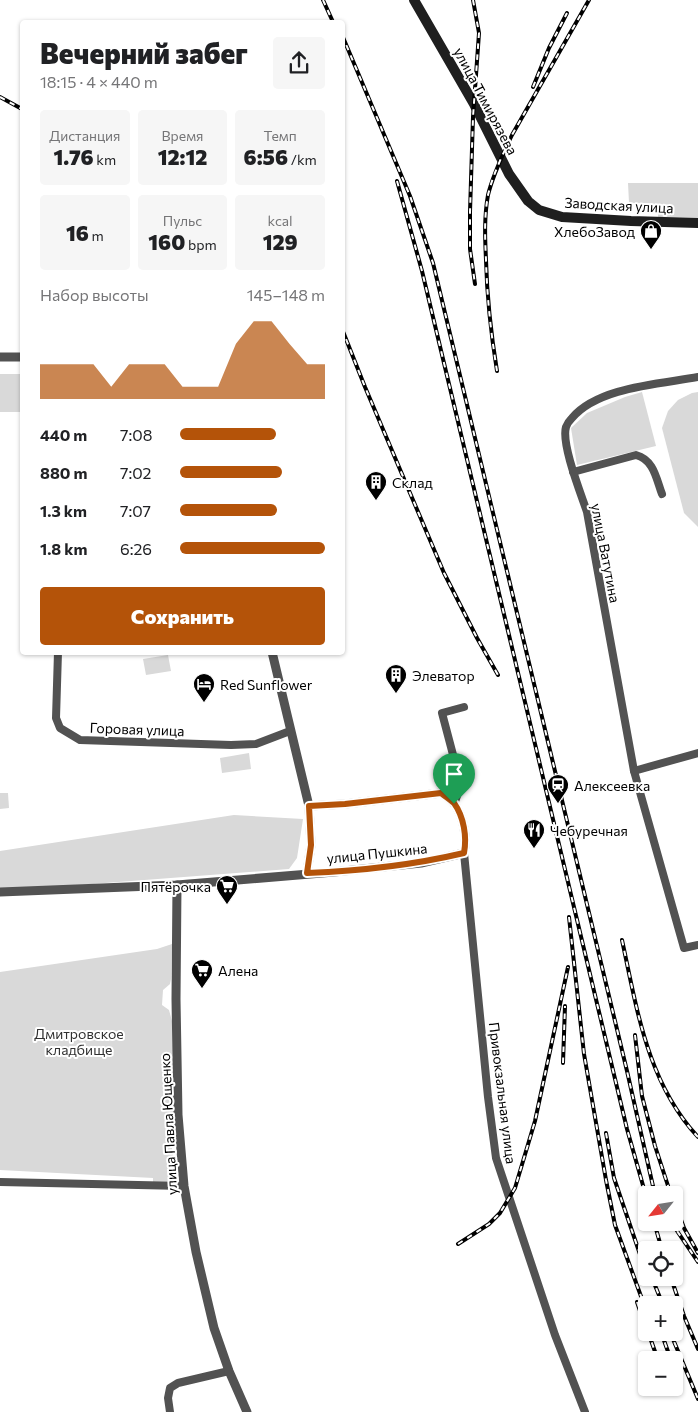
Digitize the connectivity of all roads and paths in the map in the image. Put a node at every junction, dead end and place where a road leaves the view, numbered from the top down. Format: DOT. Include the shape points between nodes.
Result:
graph roads {
  1 [pos="414,0"];
  2 [pos="539,210"];
  3 [pos="698,223"];
  4 [pos="0,357"];
  5 [pos="20,357"];
  6 [pos="698,377"];
  7 [pos="573,472"];
  8 [pos="662,494"];
  9 [pos="58,655"];
  10 [pos="273,655"];
  11 [pos="464,707"];
  12 [pos="290,731"];
  13 [pos="698,753"];
  14 [pos="634,771"];
  15 [pos="454,804"];
  16 [pos="309,806"];
  17 [pos="464,853"];
  18 [pos="307,873"];
  19 [pos="177,886"];
  20 [pos="0,892"];
  21 [pos="698,944"];
  22 [pos="0,1182"];
  23 [pos="184,1186"];
  24 [pos="228,1371"];
  25 [pos="170,1412"];
  26 [pos="247,1412"];
  27 [pos="585,1412"];
  1 -- 2 [label="main road, улица Тимирязева" via="474,104 509,174 528,201"];
  2 -- 3 [label="main road, Заводская улица" via="562,217"];
  4 -- 5 [label="street"];
  6 -- 7 [label="street, улица Ватутина" via="630,388 581,408 566,426 565,437"];
  7 -- 8 [label="street" via="636,455 651,464"];
  7 -- 14 [label="street, улица Ватутина" via="587,512"];
  9 -- 12 [label="street, Горовая улица" via="56,718 60,728 80,740 256,744"];
  10 -- 12 [label="street"];
  11 -- 15 [label="street" via="442,713 461,785"];
  12 -- 16 [label="street"];
  13 -- 14 [label="street"];
  14 -- 21 [label="street, улица Ватутина" via="684,948"];
  15 -- 16 [label="street" via="441,793"];
  15 -- 17 [label="street" via="463,822"];
  16 -- 18 [label="street" via="311,845"];
  17 -- 18 [label="street, улица Пушкина" via="421,863"];
  17 -- 27 [label="street, Привокзальная улица" via="496,1158 555,1336"];
  18 -- 19 [label="street, улица Пушкина"];
  19 -- 20 [label="street, улица Пушкина"];
  19 -- 23 [label="street, улица Павла Ющенко" via="178,1105"];
  22 -- 23 [label="street"];
  23 -- 24 [label="street, улица Павла Ющенко" via="205,1294"];
  24 -- 25 [label="street" via="170,1388"];
  24 -- 26 [label="street, улица Павла Ющенко"];
}
